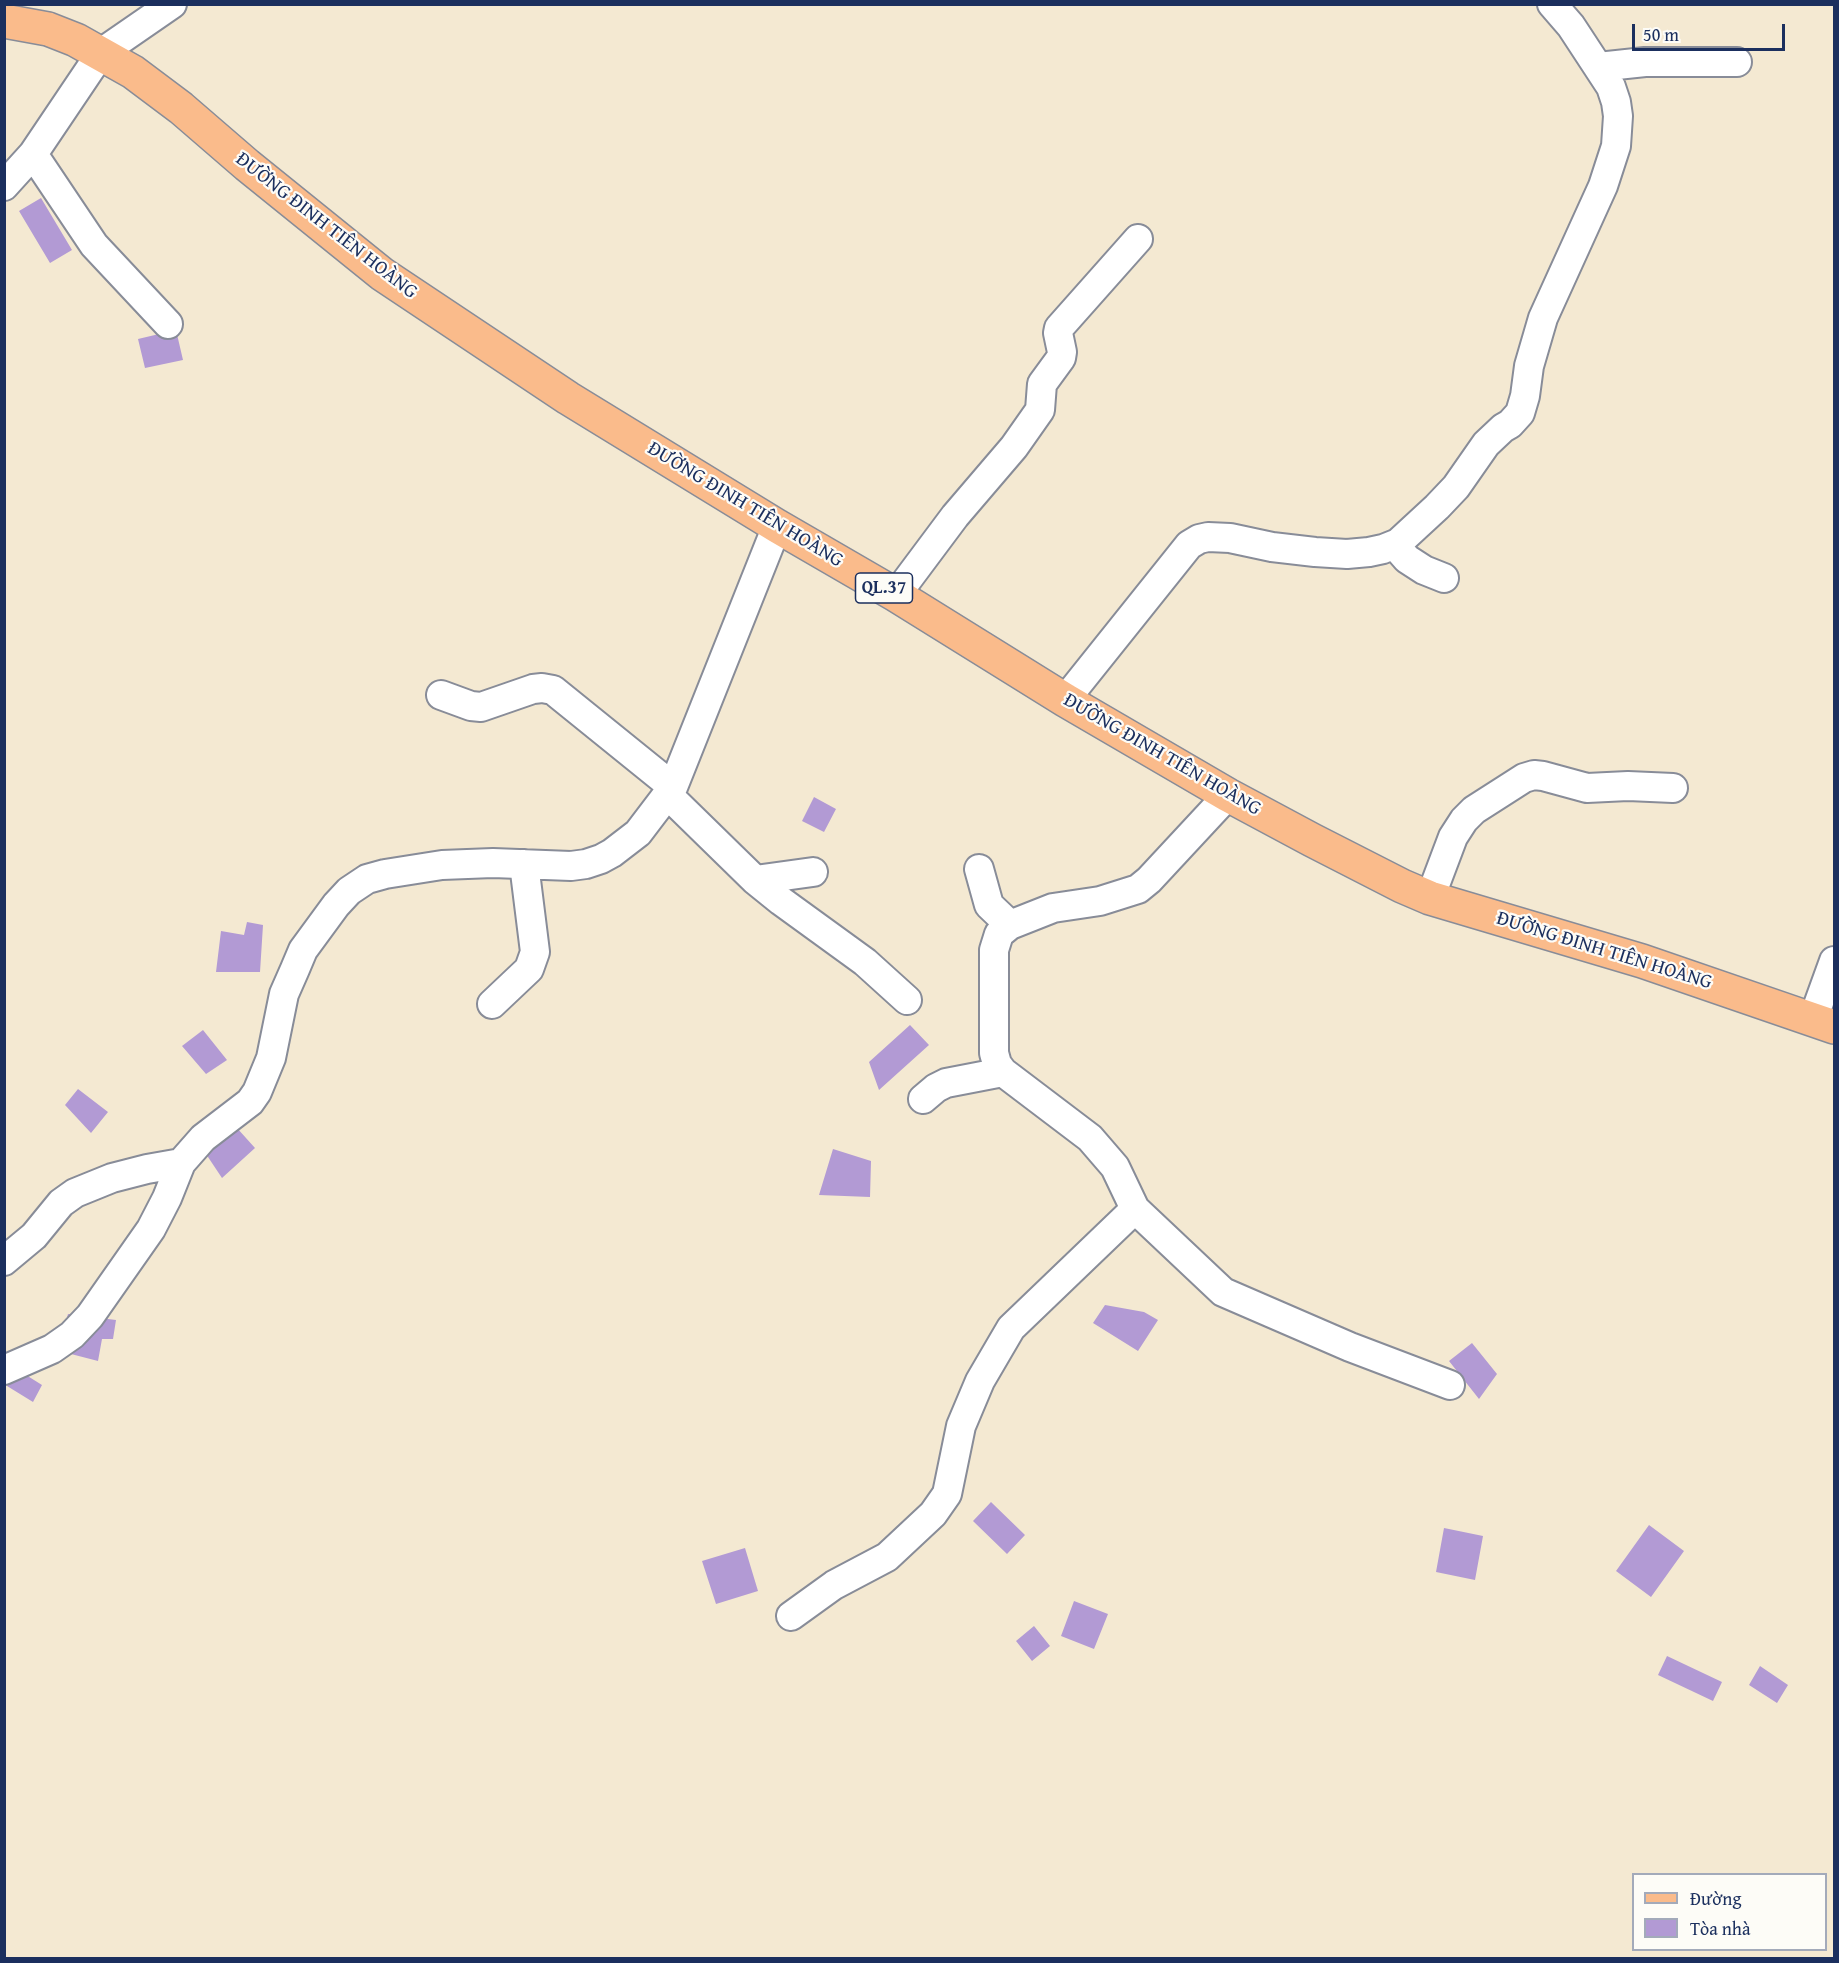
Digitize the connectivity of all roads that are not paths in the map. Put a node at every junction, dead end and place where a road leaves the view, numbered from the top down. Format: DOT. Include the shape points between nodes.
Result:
graph roads {
  1 [pos="172,4"];
  2 [pos="1552,4"];
  3 [pos="4,21"];
  4 [pos="101,53"];
  5 [pos="1737,62"];
  6 [pos="1598,67"];
  7 [pos="33,154"];
  8 [pos="4,186"];
  9 [pos="1138,239"];
  10 [pos="168,324"];
  11 [pos="777,526"];
  12 [pos="1398,543"];
  13 [pos="1444,578"];
  14 [pos="896,595"];
  15 [pos="441,695"];
  16 [pos="1065,700"];
  17 [pos="1673,788"];
  18 [pos="671,791"];
  19 [pos="1228,795"];
  20 [pos="524,864"];
  21 [pos="979,869"];
  22 [pos="813,872"];
  23 [pos="755,880"];
  24 [pos="1430,898"];
  25 [pos="1010,925"];
  26 [pos="1834,961"];
  27 [pos="907,1000"];
  28 [pos="492,1004"];
  29 [pos="1824,1023"];
  30 [pos="1003,1072"];
  31 [pos="923,1099"];
  32 [pos="181,1163"];
  33 [pos="1135,1209"];
  34 [pos="4,1261"];
  35 [pos="4,1370"];
  36 [pos="1450,1385"];
  37 [pos="790,1616"];
  1 -- 4 [label="street"];
  2 -- 6 [label="street"];
  3 -- 4 [label="main road, ĐƯỜNG ĐINH TIÊN HOÀNG / QL.37" via="48,29"];
  4 -- 7 [label="street"];
  4 -- 11 [label="main road, ĐƯỜNG ĐINH TIÊN HOÀNG / QL.37" via="181,108 382,274 568,398"];
  5 -- 6 [label="street" via="1645,62"];
  6 -- 12 [label="street" via="1616,102 1616,146 1603,186 1543,318 1520,413 1486,444 1456,487"];
  7 -- 8 [label="street"];
  7 -- 10 [label="street" via="94,245"];
  9 -- 14 [label="street" via="1059,328 1062,352 1042,384 1040,410"];
  11 -- 14 [label="main road, ĐƯỜNG ĐINH TIÊN HOÀNG / QL.37"];
  11 -- 18 [label="street"];
  12 -- 13 [label="street" via="1407,559"];
  12 -- 16 [label="street" via="1347,554 1272,547 1230,538 1199,539 1179,555"];
  14 -- 16 [label="main road, ĐƯỜNG ĐINH TIÊN HOÀNG / QL.37"];
  15 -- 18 [label="street" via="481,707 533,689 553,690"];
  16 -- 19 [label="main road, ĐƯỜNG ĐINH TIÊN HOÀNG / QL.37"];
  17 -- 24 [label="street" via="1587,788 1543,776 1524,778 1464,820 1453,837"];
  18 -- 20 [label="street" via="638,833 601,859 571,866"];
  18 -- 23 [label="street"];
  19 -- 24 [label="main road, ĐƯỜNG ĐINH TIÊN HOÀNG / QL.37"];
  19 -- 25 [label="street" via="1138,889 1100,901 1053,908"];
  20 -- 28 [label="street" via="535,952 530,969"];
  20 -- 32 [label="street" via="408,869 367,879 350,891 303,950 284,994 271,1058 257,1092 240,1111 198,1143"];
  21 -- 25 [label="street" via="989,905"];
  22 -- 23 [label="street"];
  23 -- 27 [label="street" via="865,962"];
  24 -- 29 [label="main road, ĐƯỜNG ĐINH TIÊN HOÀNG / QL.37" via="1642,961"];
  25 -- 30 [label="street" via="999,934 994,950 994,1053"];
  26 -- 29 [label="street"];
  30 -- 31 [label="street" via="946,1083"];
  30 -- 33 [label="street" via="1090,1138 1115,1167"];
  32 -- 34 [label="street" via="112,1178 75,1193"];
  32 -- 35 [label="street" via="152,1228 90,1316 52,1349"];
  33 -- 36 [label="street" via="1222,1292"];
  33 -- 37 [label="street" via="1011,1328 976,1390 961,1426 947,1494 933,1514 887,1557 834,1585"];
}
